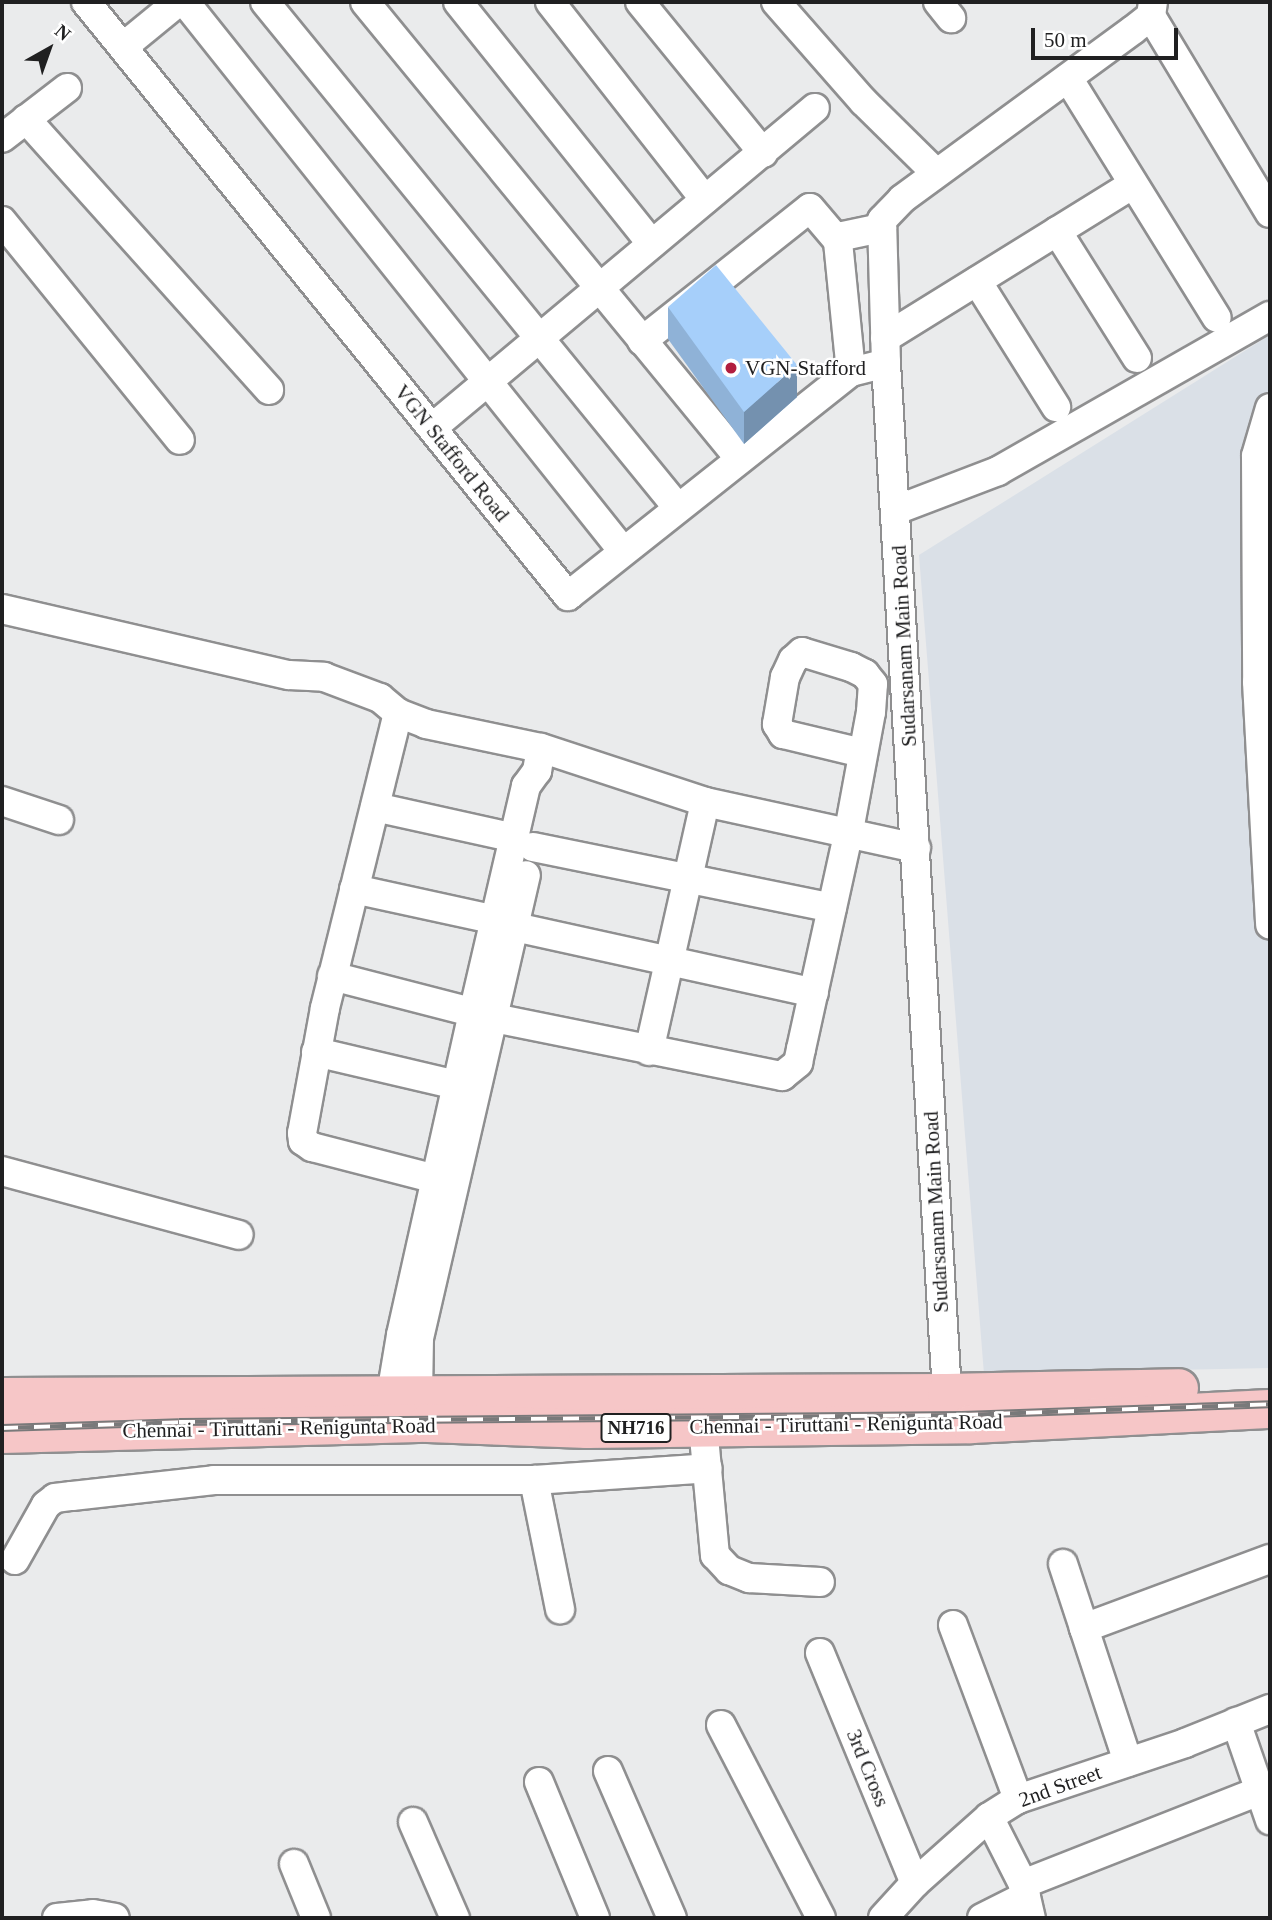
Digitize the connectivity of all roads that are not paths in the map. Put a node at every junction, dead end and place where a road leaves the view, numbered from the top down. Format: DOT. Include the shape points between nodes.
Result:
graph roads {
  1 [pos="86,2"];
  2 [pos="178,2"];
  3 [pos="185,2"];
  4 [pos="265,2"];
  5 [pos="365,2"];
  6 [pos="458,2"];
  7 [pos="550,2"];
  8 [pos="640,2"];
  9 [pos="776,2"];
  10 [pos="1154,6"];
  11 [pos="122,47"];
  12 [pos="1068,78"];
  13 [pos="67,88"];
  14 [pos="815,108"];
  15 [pos="26,119"];
  16 [pos="2,138"];
  17 [pos="763,153"];
  18 [pos="936,173"];
  19 [pos="1133,184"];
  20 [pos="705,200"];
  21 [pos="1270,213"];
  22 [pos="2,221"];
  23 [pos="882,228"];
  24 [pos="1057,231"];
  25 [pos="838,241"];
  26 [pos="652,244"];
  27 [pos="977,281"];
  28 [pos="598,288"];
  29 [pos="1270,316"];
  30 [pos="1217,318"];
  31 [pos="539,338"];
  32 [pos="642,341"];
  33 [pos="886,350"];
  34 [pos="1137,358"];
  35 [pos="851,372"];
  36 [pos="488,381"];
  37 [pos="269,390"];
  38 [pos="1056,407"];
  39 [pos="1270,408"];
  40 [pos="432,428"];
  41 [pos="180,440"];
  42 [pos="740,459"];
  43 [pos="678,508"];
  44 [pos="896,510"];
  45 [pos="623,551"];
  46 [pos="2,609"];
  47 [pos="398,713"];
  48 [pos="862,752"];
  49 [pos="539,759"];
  50 [pos="2,802"];
  51 [pos="705,802"];
  52 [pos="375,807"];
  53 [pos="59,820"];
  54 [pos="848,836"];
  55 [pos="524,842"];
  56 [pos="916,848"];
  57 [pos="688,880"];
  58 [pos="354,889"];
  59 [pos="832,908"];
  60 [pos="505,924"];
  61 [pos="1270,925"];
  62 [pos="669,962"];
  63 [pos="332,976"];
  64 [pos="814,993"];
  65 [pos="484,1015"];
  66 [pos="649,1051"];
  67 [pos="316,1052"];
  68 [pos="457,1086"];
  69 [pos="2,1171"];
  70 [pos="436,1179"];
  71 [pos="438,1215"];
  72 [pos="239,1235"];
  73 [pos="1270,1386"];
  74 [pos="405,1395"];
  75 [pos="2,1397"];
  76 [pos="948,1408"];
  77 [pos="1270,1409"];
  78 [pos="703,1426"];
  79 [pos="2,1434"];
  80 [pos="708,1468"];
  81 [pos="534,1480"];
  82 [pos="1270,1559"];
  83 [pos="15,1560"];
  84 [pos="1063,1564"];
  85 [pos="820,1582"];
  86 [pos="560,1609"];
  87 [pos="953,1625"];
  88 [pos="1084,1628"];
  89 [pos="820,1653"];
  90 [pos="1270,1709"];
  91 [pos="1236,1722"];
  92 [pos="720,1725"];
  93 [pos="1128,1762"];
  94 [pos="608,1771"];
  95 [pos="539,1782"];
  96 [pos="1259,1791"];
  97 [pos="1018,1799"];
  98 [pos="989,1817"];
  99 [pos="1270,1820"];
  100 [pos="413,1822"];
  101 [pos="294,1864"];
  102 [pos="915,1883"];
  103 [pos="1027,1900"];
  104 [pos="57,1918"];
  105 [pos="116,1918"];
  106 [pos="316,1918"];
  107 [pos="456,1918"];
  108 [pos="595,1918"];
  109 [pos="671,1918"];
  110 [pos="821,1918"];
  111 [pos="883,1918"];
  112 [pos="982,1918"];
  1 -- 11 [label="street, VGN Stafford Road"];
  2 -- 11 [label="street"];
  3 -- 36 [label="street"];
  4 -- 31 [label="street"];
  5 -- 28 [label="street"];
  6 -- 26 [label="street"];
  7 -- 20 [label="street"];
  8 -- 17 [label="street"];
  9 -- 18 [label="street" via="864,102"];
  10 -- 12 [label="street"];
  10 -- 21 [label="street"];
  11 -- 40 [label="street, VGN Stafford Road"];
  12 -- 18 [label="street"];
  12 -- 19 [label="street"];
  13 -- 15 [label="street"];
  14 -- 17 [label="street"];
  15 -- 16 [label="street"];
  15 -- 37 [label="street"];
  17 -- 20 [label="street"];
  18 -- 23 [label="street" via="902,199 882,220"];
  19 -- 24 [label="street, VGN Stafford Road"];
  19 -- 30 [label="street"];
  20 -- 26 [label="street"];
  22 -- 41 [label="street"];
  23 -- 25 [label="street"];
  23 -- 33 [label="street, Sudarsanam Main Road"];
  24 -- 27 [label="street, VGN Stafford Road"];
  24 -- 34 [label="street"];
  25 -- 32 [label="street" via="810,208"];
  25 -- 35 [label="street"];
  26 -- 28 [label="street"];
  27 -- 33 [label="street, VGN Stafford Road"];
  27 -- 38 [label="street"];
  28 -- 31 [label="street"];
  28 -- 32 [label="street"];
  29 -- 44 [label="street" via="998,471"];
  31 -- 36 [label="street"];
  31 -- 43 [label="street"];
  32 -- 42 [label="street"];
  33 -- 35 [label="street, VGN Stafford Road"];
  33 -- 44 [label="street, Sudarsanam Main Road"];
  35 -- 42 [label="street, VGN Stafford Road"];
  36 -- 40 [label="street"];
  36 -- 45 [label="street"];
  39 -- 61 [label="street" via="1256,469 1258,682"];
  40 -- 45 [label="street, VGN Stafford Road" via="568,596"];
  42 -- 43 [label="street, VGN Stafford Road"];
  43 -- 45 [label="street, VGN Stafford Road"];
  44 -- 56 [label="street, Sudarsanam Main Road"];
  46 -- 47 [label="street" via="289,675 324,677 380,698"];
  47 -- 49 [label="street"];
  47 -- 52 [label="street"];
  48 -- 54 [label="street"];
  49 -- 51 [label="street"];
  49 -- 55 [label="street" via="526,786"];
  50 -- 53 [label="street"];
  51 -- 54 [label="street"];
  51 -- 57 [label="street"];
  52 -- 55 [label="street"];
  52 -- 58 [label="street"];
  54 -- 56 [label="street"];
  54 -- 59 [label="street"];
  55 -- 57 [label="street"];
  55 -- 60 [label="street"];
  56 -- 76 [label="street, Sudarsanam Main Road"];
  57 -- 59 [label="street"];
  57 -- 62 [label="street"];
  58 -- 60 [label="street"];
  58 -- 63 [label="street"];
  59 -- 64 [label="street"];
  60 -- 62 [label="street"];
  60 -- 65 [label="street"];
  62 -- 64 [label="street"];
  62 -- 66 [label="street"];
  63 -- 65 [label="street"];
  63 -- 67 [label="street"];
  64 -- 66 [label="street" via="798,1063 782,1076"];
  65 -- 66 [label="street"];
  65 -- 68 [label="street"];
  65 -- 71 [label="street"];
  67 -- 68 [label="street"];
  67 -- 70 [label="street" via="302,1122 303,1141"];
  68 -- 70 [label="street"];
  69 -- 72 [label="street"];
  70 -- 71 [label="street"];
  71 -- 74 [label="street"];
  73 -- 76 [label="highway, Chennai - Tiruttani - Renigunta Road / NH716"];
  74 -- 75 [label="highway, Chennai - Tiruttani - Renigunta Road / NH716"];
  74 -- 76 [label="highway, Chennai - Tiruttani - Renigunta Road / NH716"];
  76 -- 77 [label="highway, Chennai - Tiruttani - Renigunta Road / NH716"];
  76 -- 78 [label="highway, Chennai - Tiruttani - Renigunta Road / NH716"];
  78 -- 79 [label="highway, Chennai - Tiruttani - Renigunta Road / NH716" via="587,1429 428,1423"];
  78 -- 80 [label="street"];
  80 -- 81 [label="street"];
  80 -- 85 [label="street" via="715,1555 729,1570 749,1578"];
  81 -- 83 [label="street" via="215,1480 55,1498 39,1514"];
  81 -- 86 [label="street"];
  82 -- 88 [label="street"];
  84 -- 88 [label="street"];
  87 -- 97 [label="street"];
  88 -- 93 [label="street"];
  89 -- 102 [label="street, 3rd Cross"];
  90 -- 91 [label="street, 2nd Street"];
  91 -- 93 [label="street, 2nd Street"];
  91 -- 96 [label="street"];
  92 -- 110 [label="street"];
  93 -- 97 [label="street, 2nd Street"];
  94 -- 109 [label="street"];
  95 -- 108 [label="street"];
  96 -- 99 [label="street"];
  96 -- 103 [label="street"];
  97 -- 98 [label="street, 2nd Street"];
  98 -- 102 [label="street, 2nd Street"];
  98 -- 103 [label="street"];
  100 -- 107 [label="street"];
  101 -- 106 [label="street"];
  102 -- 111 [label="street, 2nd Street"];
  103 -- 112 [label="street"];
  104 -- 105 [label="street" via="93,1914"];
}
